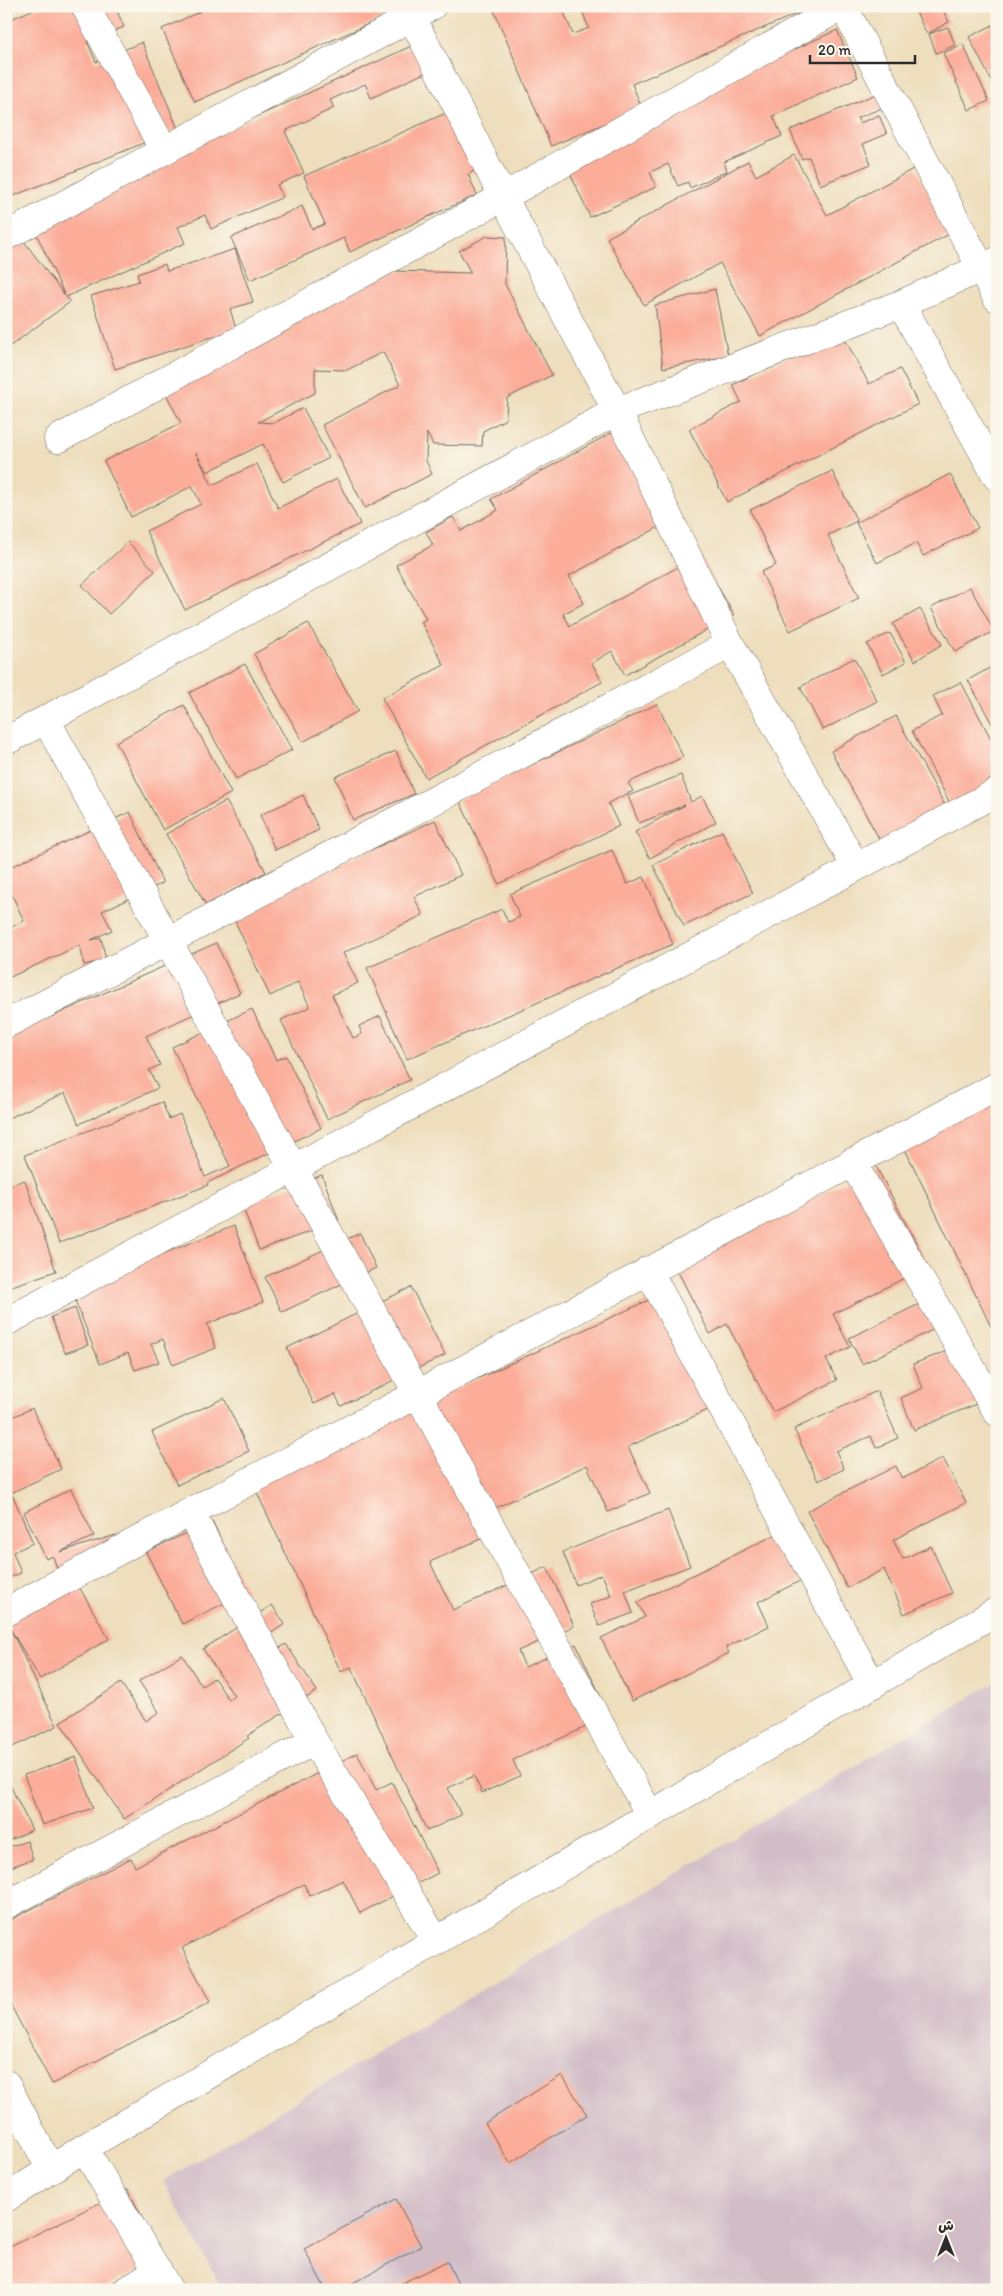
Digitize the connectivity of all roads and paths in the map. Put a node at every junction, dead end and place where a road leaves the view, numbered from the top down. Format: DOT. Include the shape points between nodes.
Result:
graph roads {
  1 [pos="85,6"];
  2 [pos="842,6"];
  3 [pos="417,10"];
  4 [pos="164,150"];
  5 [pos="503,197"];
  6 [pos="6,236"];
  7 [pos="989,266"];
  8 [pos="997,298"];
  9 [pos="900,304"];
  10 [pos="617,411"];
  11 [pos="58,439"];
  12 [pos="997,477"];
  13 [pos="730,644"];
  14 [pos="46,720"];
  15 [pos="6,741"];
  16 [pos="997,792"];
  17 [pos="856,867"];
  18 [pos="168,942"];
  19 [pos="6,1024"];
  20 [pos="997,1086"];
  21 [pos="852,1162"];
  22 [pos="291,1169"];
  23 [pos="648,1270"];
  24 [pos="6,1322"];
  25 [pos="988,1375"];
  26 [pos="418,1394"];
  27 [pos="997,1412"];
  28 [pos="190,1512"];
  29 [pos="997,1611"];
  30 [pos="6,1612"];
  31 [pos="872,1685"];
  32 [pos="314,1741"];
  33 [pos="650,1815"];
  34 [pos="6,1905"];
  35 [pos="436,1941"];
  36 [pos="6,2084"];
  37 [pos="84,2148"];
  38 [pos="51,2170"];
  39 [pos="6,2198"];
  40 [pos="164,2280"];
  41 [pos="127,2290"];
  1 -- 4 [label="street"];
  2 -- 5 [label="street"];
  2 -- 7 [label="street"];
  3 -- 4 [label="street"];
  3 -- 5 [label="street"];
  4 -- 6 [label="street"];
  5 -- 10 [label="street"];
  5 -- 11 [label="street"];
  7 -- 8 [label="street"];
  7 -- 9 [label="street"];
  9 -- 10 [label="street"];
  9 -- 12 [label="street"];
  10 -- 13 [label="street"];
  10 -- 14 [label="street"];
  13 -- 17 [label="street"];
  13 -- 18 [label="street"];
  14 -- 15 [label="street"];
  14 -- 18 [label="street"];
  16 -- 17 [label="street"];
  17 -- 22 [label="street"];
  18 -- 19 [label="street"];
  18 -- 22 [label="street"];
  20 -- 21 [label="street"];
  21 -- 23 [label="street"];
  21 -- 25 [label="street"];
  22 -- 24 [label="street"];
  22 -- 26 [label="street"];
  23 -- 26 [label="street"];
  23 -- 31 [label="street"];
  25 -- 27 [label="street"];
  26 -- 28 [label="street"];
  26 -- 33 [label="street"];
  28 -- 30 [label="street"];
  28 -- 32 [label="street"];
  29 -- 31 [label="street"];
  31 -- 33 [label="street"];
  32 -- 34 [label="street"];
  32 -- 35 [label="street"];
  33 -- 35 [label="street"];
  35 -- 37 [label="street"];
  36 -- 38 [label="street"];
  37 -- 38 [label="street"];
  37 -- 40 [label="street"];
  38 -- 39 [label="street"];
  40 -- 41 [label="street"];
}
